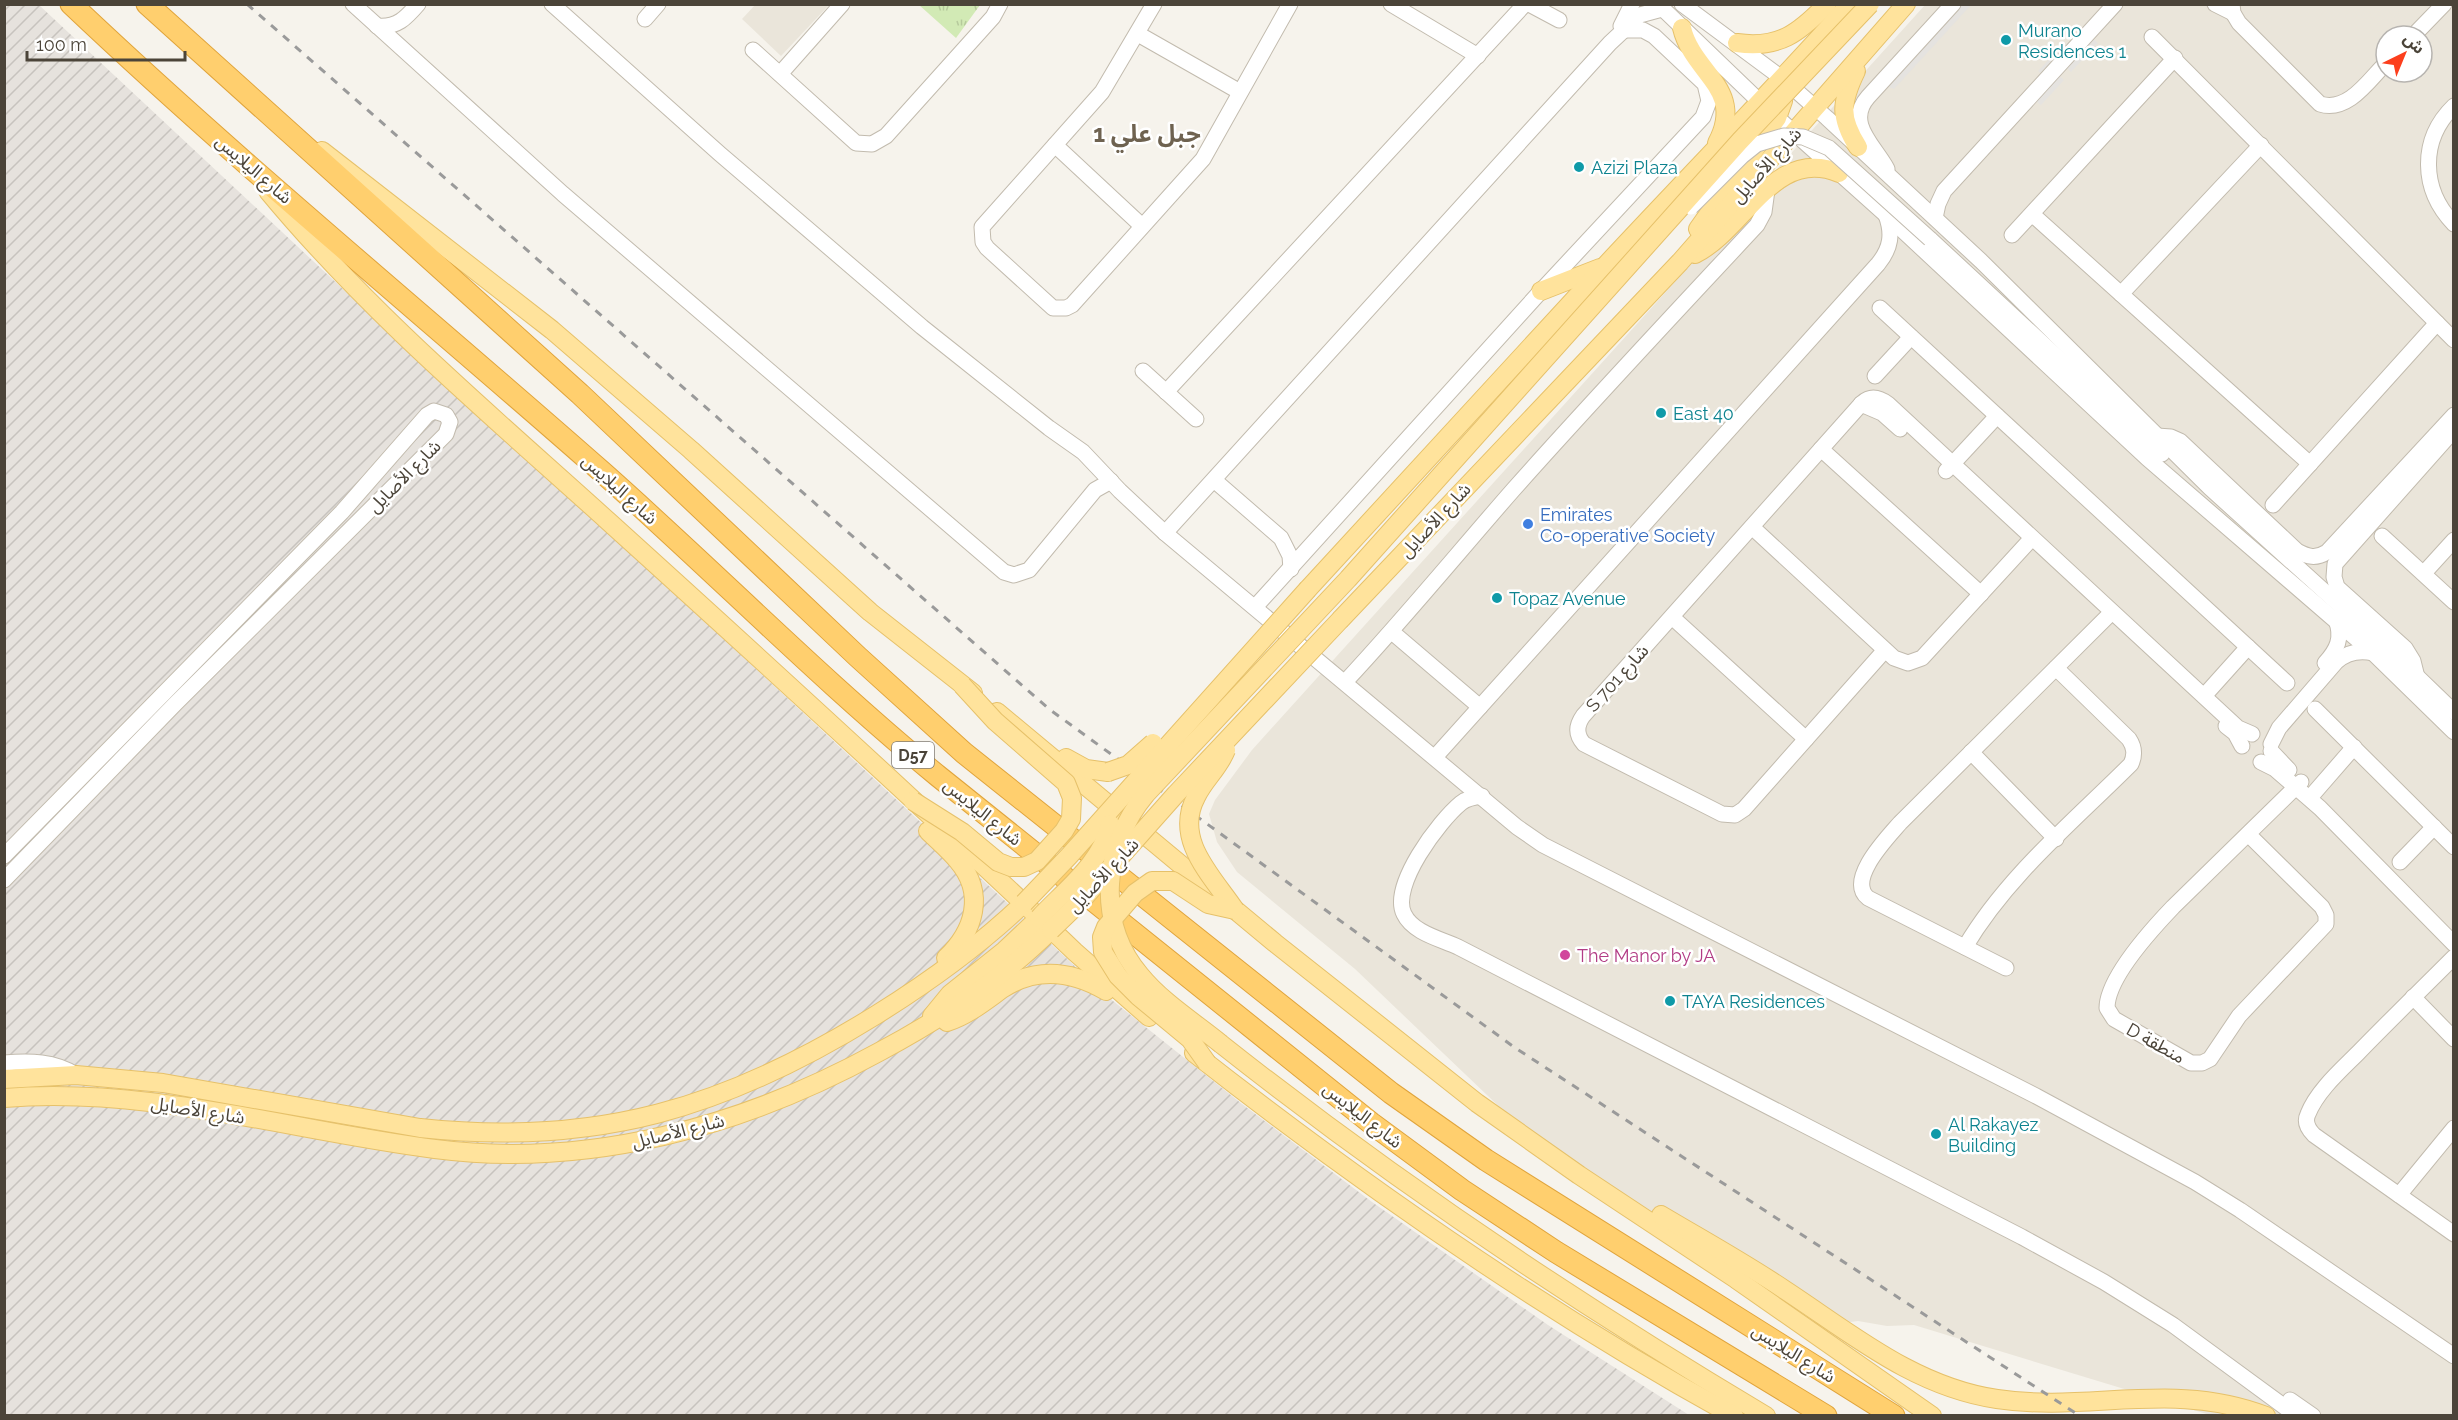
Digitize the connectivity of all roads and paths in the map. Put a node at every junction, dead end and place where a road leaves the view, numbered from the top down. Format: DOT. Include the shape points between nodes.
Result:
graph roads {
  1 [pos="71,4"];
  2 [pos="147,4"];
  3 [pos="353,4"];
  4 [pos="418,4"];
  5 [pos="552,4"];
  6 [pos="658,4"];
  7 [pos="842,4"];
  8 [pos="1000,4"];
  9 [pos="1154,4"];
  10 [pos="1290,4"];
  11 [pos="1391,4"];
  12 [pos="1527,4"];
  13 [pos="1632,4"];
  14 [pos="1682,4"];
  15 [pos="1827,4"];
  16 [pos="1850,4"];
  17 [pos="1870,4"];
  18 [pos="1906,4"];
  19 [pos="1953,4"];
  20 [pos="2115,4"];
  21 [pos="2215,4"];
  22 [pos="2444,4"];
  23 [pos="1660,7"];
  24 [pos="2232,9"];
  25 [pos="645,19"];
  26 [pos="404,20"];
  27 [pos="1559,20"];
  28 [pos="2425,24"];
  29 [pos="376,26"];
  30 [pos="1682,27"];
  31 [pos="1624,30"];
  32 [pos="1138,34"];
  33 [pos="2152,37"];
  34 [pos="1737,43"];
  35 [pos="1610,44"];
  36 [pos="399,46"];
  37 [pos="753,50"];
  38 [pos="1864,53"];
  39 [pos="1478,56"];
  40 [pos="2175,58"];
  41 [pos="780,74"];
  42 [pos="2374,75"];
  43 [pos="1783,79"];
  44 [pos="1240,93"];
  45 [pos="1761,103"];
  46 [pos="2454,106"];
  47 [pos="1816,108"];
  48 [pos="1777,118"];
  49 [pos="273,119"];
  50 [pos="1795,134"];
  51 [pos="1055,145"];
  52 [pos="2261,145"];
  53 [pos="1858,147"];
  54 [pos="1712,152"];
  55 [pos="238,155"];
  56 [pos="1839,173"];
  57 [pos="1893,180"];
  58 [pos="1767,190"];
  59 [pos="1944,191"];
  60 [pos="1916,201"];
  61 [pos="2032,214"];
  62 [pos="1886,215"];
  63 [pos="1935,218"];
  64 [pos="2454,224"];
  65 [pos="1142,226"];
  66 [pos="1659,231"];
  67 [pos="2012,236"];
  68 [pos="1680,262"];
  69 [pos="1605,266"];
  70 [pos="1541,291"];
  71 [pos="2121,294"];
  72 [pos="1880,308"];
  73 [pos="2437,324"];
  74 [pos="1911,337"];
  75 [pos="2454,340"];
  76 [pos="1143,371"];
  77 [pos="1875,376"];
  78 [pos="1166,392"];
  79 [pos="2454,415"];
  80 [pos="1998,416"];
  81 [pos="1196,419"];
  82 [pos="2454,430"];
  83 [pos="2157,436"];
  84 [pos="1821,449"];
  85 [pos="2310,464"];
  86 [pos="1949,467"];
  87 [pos="1214,480"];
  88 [pos="1111,481"];
  89 [pos="2210,488"];
  90 [pos="2273,505"];
  91 [pos="1752,526"];
  92 [pos="2357,530"];
  93 [pos="1165,533"];
  94 [pos="2382,536"];
  95 [pos="1281,538"];
  96 [pos="2454,540"];
  97 [pos="2029,541"];
  98 [pos="1314,544"];
  99 [pos="1291,569"];
  100 [pos="2424,573"];
  101 [pos="1981,594"];
  102 [pos="2454,602"];
  103 [pos="1256,606"];
  104 [pos="2110,614"];
  105 [pos="1672,616"];
  106 [pos="2336,620"];
  107 [pos="1392,632"];
  108 [pos="2248,647"];
  109 [pos="1885,650"];
  110 [pos="2373,653"];
  111 [pos="2056,668"];
  112 [pos="2416,676"];
  113 [pos="1345,682"];
  114 [pos="2287,682"];
  115 [pos="962,685"];
  116 [pos="2204,696"];
  117 [pos="1208,700"];
  118 [pos="1480,707"];
  119 [pos="2315,709"];
  120 [pos="2454,712"];
  121 [pos="1012,724"];
  122 [pos="2454,732"];
  123 [pos="1232,734"];
  124 [pos="1806,739"];
  125 [pos="2263,745"];
  126 [pos="2242,746"];
  127 [pos="2354,747"];
  128 [pos="1971,752"];
  129 [pos="1435,756"];
  130 [pos="2299,784"];
  131 [pos="2314,793"];
  132 [pos="1482,796"];
  133 [pos="913,801"];
  134 [pos="1111,807"];
  135 [pos="2434,826"];
  136 [pos="1143,833"];
  137 [pos="2248,834"];
  138 [pos="2056,839"];
  139 [pos="2454,847"];
  140 [pos="4,856"];
  141 [pos="2400,862"];
  142 [pos="4,880"];
  143 [pos="1024,903"];
  144 [pos="1235,910"];
  145 [pos="1045,924"];
  146 [pos="2454,932"];
  147 [pos="2454,944"];
  148 [pos="1965,947"];
  149 [pos="2454,957"];
  150 [pos="2006,968"];
  151 [pos="928,980"];
  152 [pos="2414,997"];
  153 [pos="1147,1015"];
  154 [pos="927,1025"];
  155 [pos="2454,1039"];
  156 [pos="4,1063"];
  157 [pos="1207,1063"];
  158 [pos="76,1075"];
  159 [pos="4,1079"];
  160 [pos="4,1098"];
  161 [pos="2454,1128"];
  162 [pos="1579,1175"];
  163 [pos="2399,1195"];
  164 [pos="2454,1234"];
  165 [pos="2209,1351"];
  166 [pos="2454,1356"];
  167 [pos="1734,1416"];
  168 [pos="1766,1416"];
  169 [pos="1826,1416"];
  170 [pos="1894,1416"];
  171 [pos="1932,1416"];
  172 [pos="2266,1416"];
  173 [pos="2297,1416"];
  174 [pos="2313,1416"];
  1 -- 55 [label="highway, شارع اليلايس / D57"];
  2 -- 49 [label="highway, شارع اليلايس / D57"];
  3 -- 29 [label="street"];
  4 -- 26 [label="street"];
  5 -- 88 [label="street" via="922,327 1078,447"];
  6 -- 25 [label="street"];
  7 -- 41 [label="street"];
  8 -- 41 [label="street" via="993,17 886,136 872,144 856,142"];
  9 -- 32 [label="street"];
  10 -- 44 [label="street"];
  11 -- 39 [label="street"];
  12 -- 27 [label="street"];
  12 -- 39 [label="street"];
  13 -- 35 [label="street"];
  14 -- 34 [label="street"];
  15 -- 34 [label="main road" via="1785,40"];
  16 -- 43 [label="main road, شارع الأصايل"];
  17 -- 66 [label="main road, bridge"];
  18 -- 38 [label="main road, شارع الأصايل"];
  19 -- 57 [label="street" via="1859,109 1862,131"];
  20 -- 59 [label="street"];
  21 -- 24 [label="street"];
  22 -- 28 [label="street"];
  23 -- 30 [label="street"];
  23 -- 31 [label="street" via="1640,15"];
  24 -- 42 [label="street" via="2239,23 2315,101 2338,106"];
  26 -- 29 [label="street" via="391,26"];
  26 -- 36 [label="street"];
  29 -- 36 [label="street"];
  30 -- 45 [label="street"];
  30 -- 54 [label="main road" via="1689,47 1716,82 1725,106 1725,121"];
  31 -- 35 [label="street"];
  31 -- 70 [label="street" via="1643,30 1654,36 1704,84 1710,101 1703,117"];
  32 -- 44 [label="street"];
  32 -- 51 [label="street" via="1102,92"];
  33 -- 40 [label="street"];
  34 -- 43 [label="street"];
  35 -- 87 [label="street"];
  36 -- 88 [label="street" via="563,194 1004,572 1014,575 1029,570 1095,490"];
  37 -- 41 [label="street"];
  38 -- 47 [label="main road, شارع الأصايل"];
  38 -- 53 [label="main road" via="1843,109 1846,126"];
  39 -- 78 [label="street"];
  40 -- 52 [label="street"];
  40 -- 61 [label="street"];
  43 -- 45 [label="main road, شارع الأصايل"];
  43 -- 47 [label="street"];
  43 -- 48 [label="main road" via="1783,100"];
  44 -- 65 [label="street" via="1203,159"];
  45 -- 48 [label="street"];
  45 -- 54 [label="main road, شارع الأصايل"];
  46 -- 64 [label="street" via="2437,127 2428,162 2436,198"];
  47 -- 50 [label="main road, شارع الأصايل"];
  47 -- 53 [label="street"];
  48 -- 50 [label="street"];
  48 -- 68 [label="main road" via="1712,208"];
  49 -- 115 [label="main road" via="353,173 552,330 840,586"];
  49 -- 170 [label="highway, شارع اليلايس / D57" via="580,394 964,753 1392,1093 1486,1161"];
  50 -- 56 [label="street"];
  50 -- 68 [label="main road, شارع الأصايل"];
  51 -- 65 [label="street"];
  51 -- 65 [label="street" via="986,221 981,235 987,248 1053,308 1066,308"];
  52 -- 71 [label="street"];
  52 -- 73 [label="street"];
  53 -- 57 [label="street"];
  54 -- 69 [label="main road, شارع الأصايل"];
  55 -- 133 [label="main road" via="294,223 376,309"];
  55 -- 169 [label="highway, شارع اليلايس / D57" via="642,507 884,731 1371,1123 1556,1252"];
  56 -- 58 [label="main road" via="1819,167 1798,168"];
  56 -- 62 [label="street"];
  57 -- 60 [label="street"];
  58 -- 68 [label="main road" via="1722,236"];
  58 -- 107 [label="street" via="1764,212 1757,225 1520,483"];
  59 -- 60 [label="street"];
  59 -- 63 [label="street"];
  60 -- 63 [label="street"];
  61 -- 67 [label="street"];
  61 -- 71 [label="street"];
  62 -- 106 [label="street" via="2199,505"];
  62 -- 118 [label="street" via="1890,246 1878,264"];
  63 -- 83 [label="street"];
  66 -- 89 [label="street, bridge" via="1696,203 1749,150 1775,137 1812,139 1829,148 2193,481"];
  66 -- 168 [label="main road, bridge" via="1340,587 1146,794 1123,828 1112,861 1110,897 1114,925 1124,951 1148,984 1329,1128 1557,1287"];
  68 -- 123 [label="main road, شارع الأصايل, bridge"];
  69 -- 70 [label="main road"];
  69 -- 117 [label="main road, شارع الأصايل, bridge"];
  70 -- 98 [label="street"];
  71 -- 85 [label="street"];
  72 -- 74 [label="street"];
  73 -- 75 [label="street"];
  73 -- 85 [label="street"];
  74 -- 77 [label="street"];
  74 -- 80 [label="street"];
  76 -- 78 [label="street"];
  78 -- 81 [label="street"];
  79 -- 92 [label="street"];
  80 -- 86 [label="street"];
  80 -- 108 [label="street"];
  82 -- 92 [label="street"];
  83 -- 89 [label="street"];
  83 -- 92 [label="street" via="2180,441 2306,556 2324,554"];
  84 -- 86 [label="street, S 701 شارع" via="1869,398 1882,400"];
  84 -- 91 [label="street, S 701 شارع"];
  84 -- 101 [label="street"];
  85 -- 90 [label="street"];
  86 -- 97 [label="street"];
  87 -- 93 [label="street"];
  87 -- 95 [label="street"];
  88 -- 93 [label="street"];
  89 -- 112 [label="street"];
  91 -- 105 [label="street, S 701 شارع"];
  91 -- 109 [label="street"];
  92 -- 112 [label="street" via="2335,564 2335,583 2405,648"];
  93 -- 103 [label="street"];
  94 -- 100 [label="street"];
  95 -- 98 [label="street"];
  95 -- 99 [label="street" via="1290,556"];
  96 -- 100 [label="street"];
  97 -- 101 [label="street"];
  97 -- 104 [label="street"];
  98 -- 99 [label="street"];
  99 -- 103 [label="street"];
  100 -- 102 [label="street"];
  101 -- 109 [label="street" via="1922,658 1901,662"];
  103 -- 113 [label="street"];
  104 -- 111 [label="street"];
  104 -- 116 [label="street"];
  104 -- 126 [label="street" via="2235,733"];
  105 -- 124 [label="street"];
  105 -- 124 [label="street, S 701 شارع" via="1581,719 1578,734 1584,744 1731,816 1741,812"];
  106 -- 110 [label="street"];
  106 -- 125 [label="street" via="2340,637 2334,652 2274,723"];
  107 -- 113 [label="street"];
  107 -- 118 [label="street"];
  108 -- 114 [label="street"];
  108 -- 116 [label="street"];
  109 -- 124 [label="street, S 701 شارع"];
  110 -- 122 [label="street"];
  110 -- 125 [label="street" via="2356,652 2336,662"];
  111 -- 128 [label="street"];
  111 -- 138 [label="street" via="2129,739 2134,751 2131,764"];
  112 -- 120 [label="street"];
  113 -- 129 [label="street"];
  115 -- 121 [label="main road, bridge"];
  115 -- 133 [label="main road, bridge" via="995,722 1066,783 1072,798 1071,819 1036,861 1024,867 1011,867 998,862 962,832"];
  116 -- 125 [label="street"];
  117 -- 121 [label="main road, bridge" via="1172,724 1134,762 1108,771 1079,766 1036,735"];
  117 -- 134 [label="main road, شارع الأصايل, bridge"];
  118 -- 129 [label="street"];
  119 -- 127 [label="street"];
  121 -- 134 [label="main road"];
  123 -- 136 [label="main road, شارع الأصايل, bridge"];
  123 -- 144 [label="main road, bridge" via="1218,766 1195,799 1189,825 1194,851"];
  125 -- 126 [label="street" via="2245,738"];
  125 -- 126 [label="street" via="2247,759"];
  125 -- 130 [label="street" via="2275,769"];
  127 -- 131 [label="street"];
  127 -- 135 [label="street"];
  128 -- 138 [label="street"];
  128 -- 148 [label="street" via="1889,836 1860,885 1868,898"];
  129 -- 132 [label="street"];
  130 -- 131 [label="street"];
  130 -- 137 [label="street, D منطقة"];
  130 -- 147 [label="street"];
  131 -- 146 [label="street"];
  132 -- 165 [label="street" via="1466,800 1446,819 1412,869 1401,899 1402,912 1414,926 2022,1237 2134,1299"];
  132 -- 166 [label="street" via="1543,845 2036,1096 2194,1182"];
  133 -- 143 [label="main road, bridge"];
  133 -- 151 [label="main road" via="923,826 963,867 974,897 972,921 965,936"];
  134 -- 136 [label="main road, bridge"];
  134 -- 143 [label="main road, شارع الأصايل, bridge"];
  134 -- 145 [label="main road, bridge" via="1109,827 1098,855"];
  135 -- 139 [label="street"];
  135 -- 141 [label="street"];
  136 -- 144 [label="main road, bridge"];
  136 -- 145 [label="main road, شارع الأصايل, bridge"];
  137 -- 137 [label="street, D منطقة" via="2138,945 2107,1002 2108,1013 2114,1019 2195,1064 2213,1056 2239,1016 2321,931 2326,920 2322,907"];
  138 -- 148 [label="street" via="1999,897"];
  140 -- 142 [label="street, شارع الأصايل" via="342,512 427,415 434,411 446,415 450,422 446,434"];
  143 -- 145 [label="main road"];
  143 -- 151 [label="main road, شارع الأصايل" via="985,939"];
  144 -- 157 [label="main road, bridge" via="1208,904 1173,881 1152,881 1135,893 1102,937 1106,957 1118,976 1190,1039"];
  144 -- 162 [label="main road" via="1477,1103"];
  145 -- 153 [label="main road"];
  145 -- 154 [label="main road" via="1004,951 943,1001"];
  148 -- 150 [label="street"];
  149 -- 152 [label="street"];
  151 -- 158 [label="main road, شارع الأصايل" via="822,1046 741,1086 654,1116 569,1130 489,1133 431,1129 198,1088"];
  152 -- 155 [label="street"];
  152 -- 163 [label="street" via="2342,1069 2306,1119 2314,1135"];
  153 -- 154 [label="main road" via="1084,979 1047,973 1019,980 957,1019"];
  153 -- 157 [label="main road, bridge"];
  154 -- 160 [label="main road, شارع الأصايل" via="817,1084 748,1113 630,1143 561,1152 498,1154 437,1149 162,1103 69,1096"];
  156 -- 158 [label="street" via="41,1063"];
  157 -- 167 [label="main road" via="1420,1219 1562,1314"];
  158 -- 159 [label="main road, شارع الأصايل"];
  161 -- 163 [label="street"];
  162 -- 171 [label="main road"];
  162 -- 172 [label="main road" via="1632,1198 1776,1284 1897,1364 1945,1386 1986,1397 2028,1402 2200,1399"];
  163 -- 164 [label="street"];
  165 -- 173 [label="street"];
  165 -- 174 [label="street" via="2228,1358"];
}
